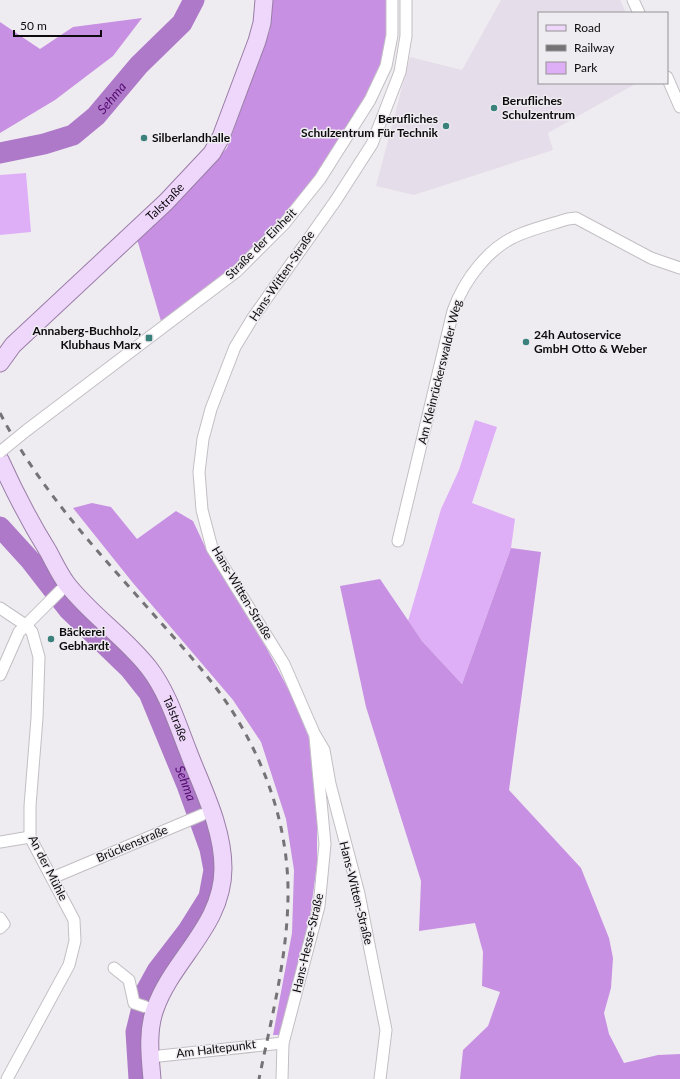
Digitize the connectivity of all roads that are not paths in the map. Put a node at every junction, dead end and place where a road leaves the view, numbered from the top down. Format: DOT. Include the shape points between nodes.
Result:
graph roads {
  1 [pos="264,0"];
  2 [pos="392,0"];
  3 [pos="406,0"];
  4 [pos="633,0"];
  5 [pos="639,12"];
  6 [pos="668,79"];
  7 [pos="680,107"];
  8 [pos="680,268"];
  9 [pos="0,364"];
  10 [pos="0,452"];
  11 [pos="0,460"];
  12 [pos="398,541"];
  13 [pos="64,586"];
  14 [pos="0,608"];
  15 [pos="27,626"];
  16 [pos="0,675"];
  17 [pos="314,733"];
  18 [pos="207,813"];
  19 [pos="30,836"];
  20 [pos="0,842"];
  21 [pos="52,878"];
  22 [pos="114,968"];
  23 [pos="151,1009"];
  24 [pos="283,1043"];
  25 [pos="150,1057"];
  26 [pos="7,1079"];
  27 [pos="152,1079"];
  28 [pos="282,1079"];
  29 [pos="380,1079"];
  1 -- 9 [label="main road, Talstraße" via="257,40 221,137 212,153 161,207 13,344"];
  2 -- 10 [label="street, Straße der Einheit, bridge" via="392,35 386,66 370,100 320,179 284,224 237,272"];
  3 -- 17 [label="street, Hans-Witten-Straße" via="406,36 400,72 372,144 235,347 211,409 201,453 199,472 202,510 212,548 284,664"];
  4 -- 5 [label="street"];
  6 -- 7 [label="street"];
  8 -- 12 [label="street, Am Kleinrückerswalder Weg" via="651,258 576,218 568,218 520,234 496,249 473,273 459,293 453,310"];
  11 -- 13 [label="main road, Talstraße"];
  13 -- 15 [label="street"];
  13 -- 18 [label="main road, Talstraße" via="135,652 150,670 174,716"];
  14 -- 15 [label="street"];
  15 -- 16 [label="street" via="19,632"];
  15 -- 19 [label="street, An der Mühle" via="32,632 39,657"];
  17 -- 24 [label="street, Hans-Hesse-Straße" via="326,844 319,906"];
  17 -- 29 [label="street, Hans-Witten-Straße" via="324,750 330,784 359,894 386,1030"];
  18 -- 21 [label="street, Brückenstraße"];
  18 -- 23 [label="main road, Talstraße" via="222,850 223,869 219,900 206,928 176,968"];
  19 -- 20 [label="street"];
  19 -- 21 [label="street, An der Mühle"];
  21 -- 26 [label="street, An der Mühle" via="74,920 75,942 70,965"];
  22 -- 23 [label="street" via="129,980 134,1003"];
  23 -- 25 [label="main road, Talstraße"];
  24 -- 25 [label="street, Am Haltepunkt"];
  24 -- 28 [label="street, Hans-Hesse-Straße"];
  25 -- 27 [label="main road, Talstraße"];
}
